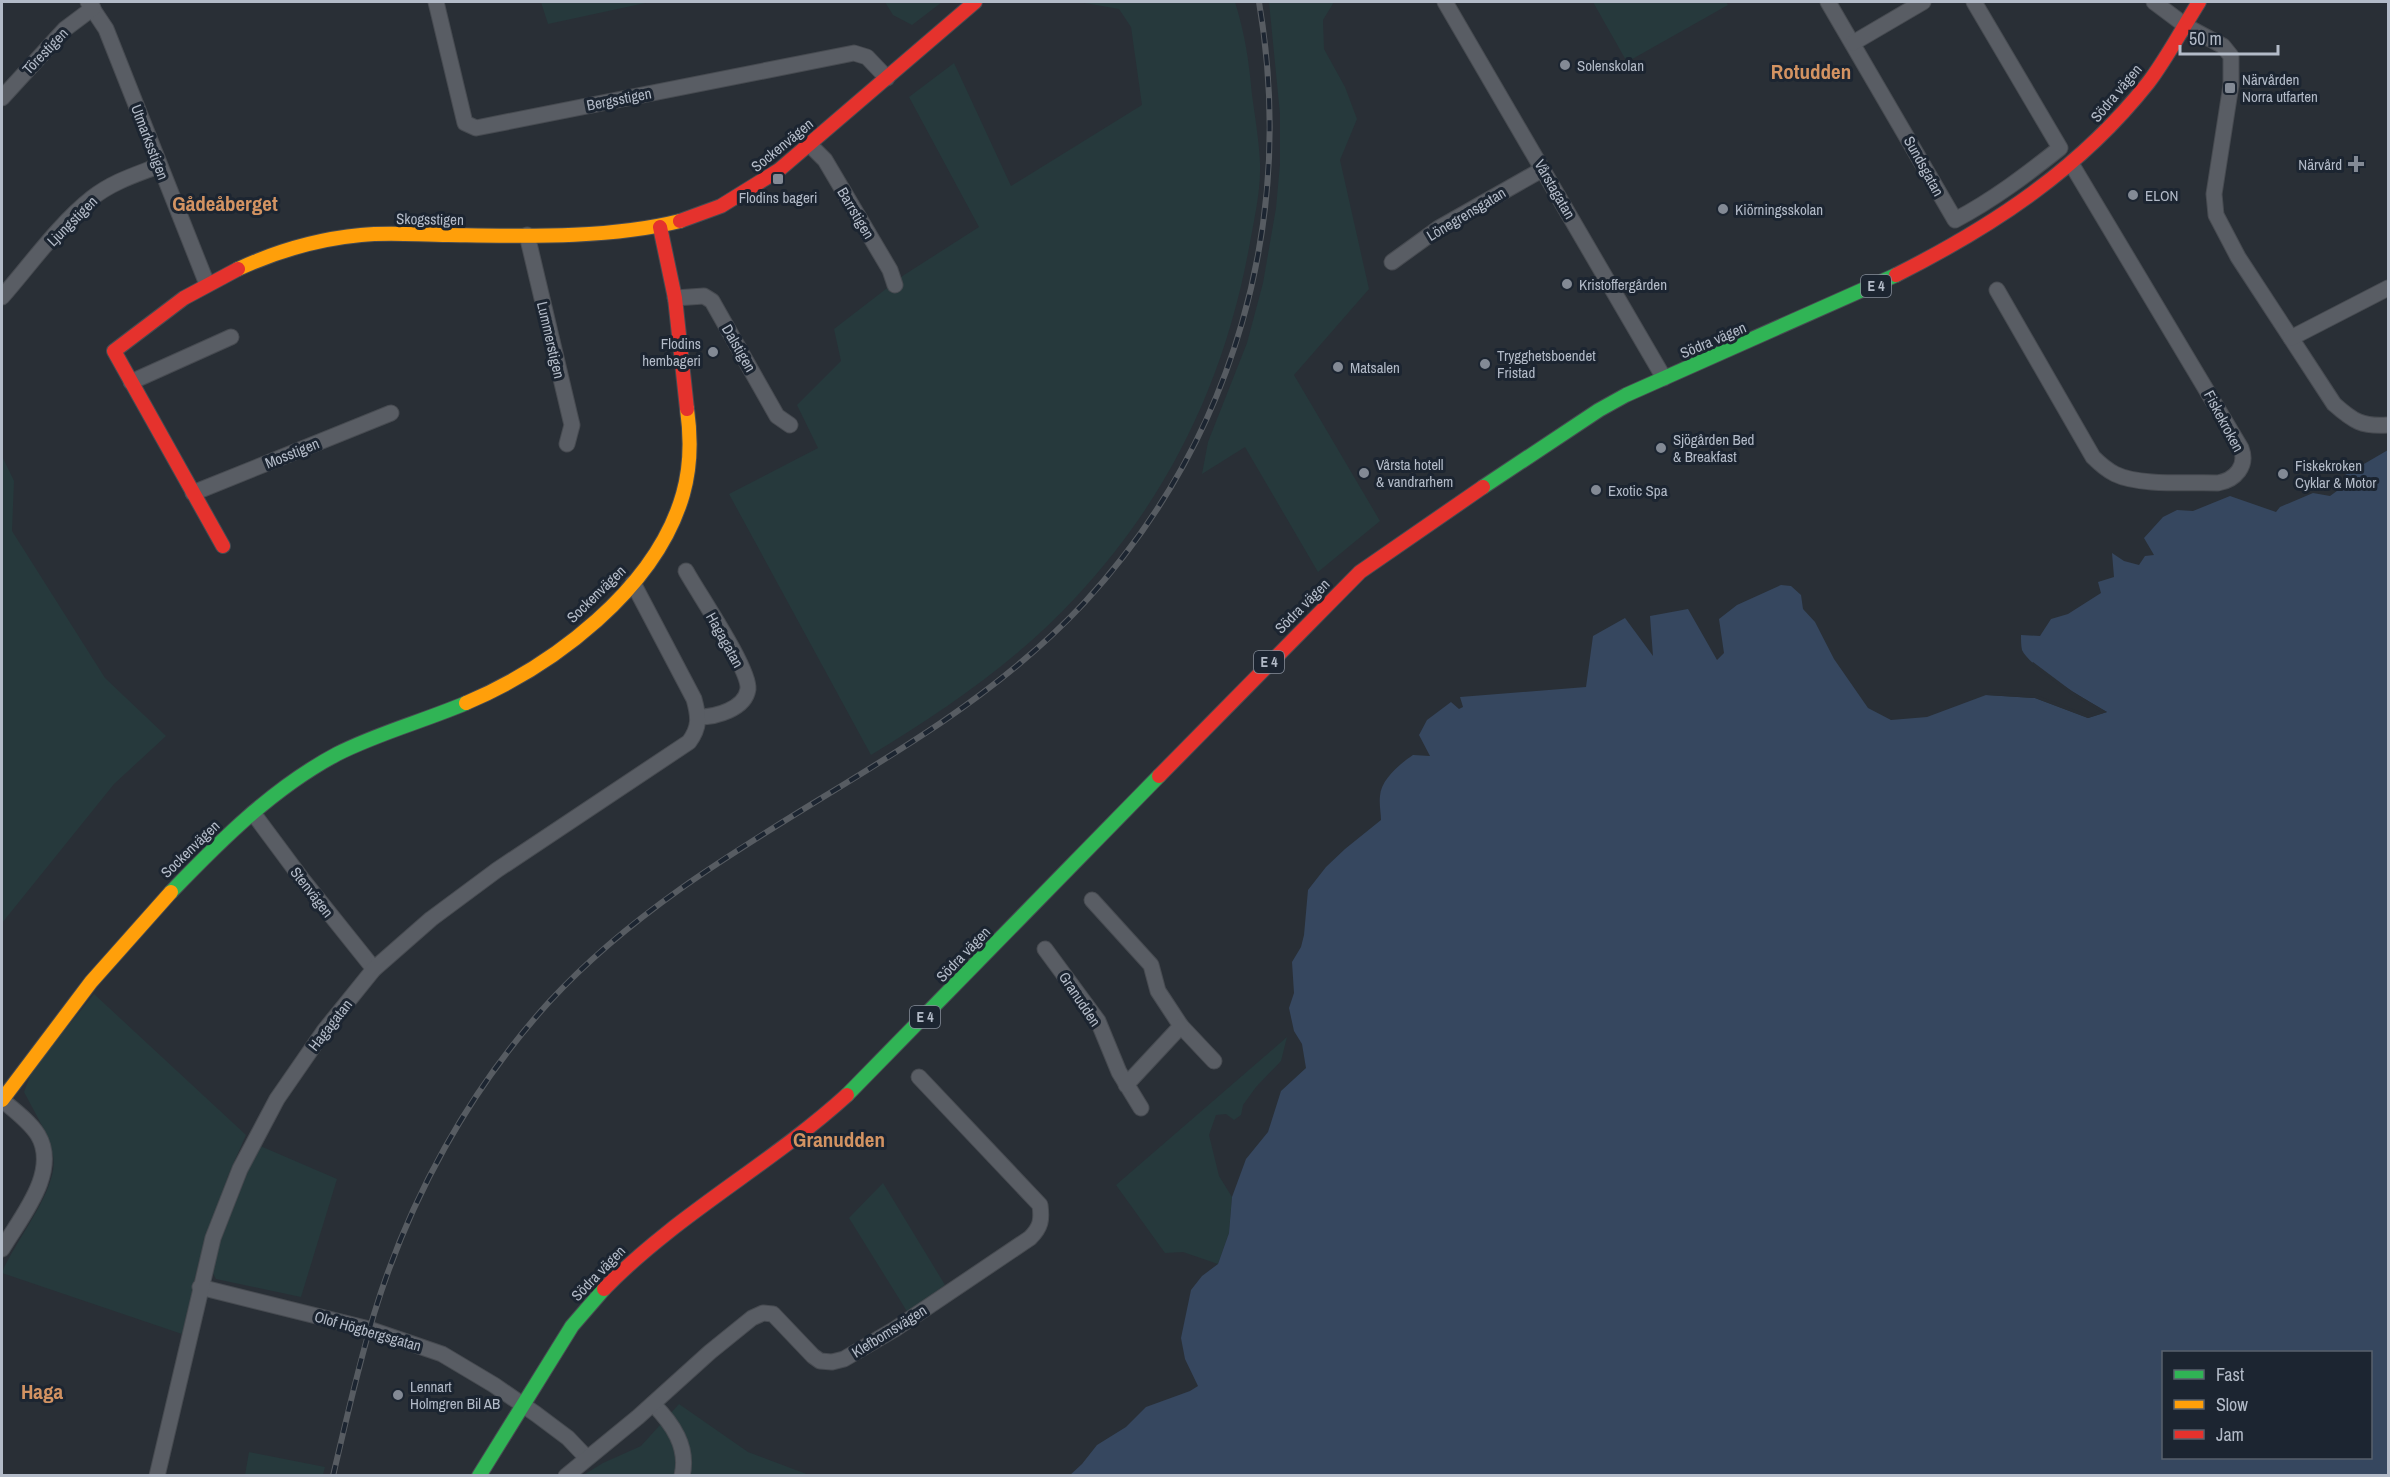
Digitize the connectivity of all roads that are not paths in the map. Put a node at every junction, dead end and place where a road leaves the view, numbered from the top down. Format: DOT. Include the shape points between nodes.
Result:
graph roads {
  1 [pos="436,2"];
  2 [pos="975,2"];
  3 [pos="1445,2"];
  4 [pos="1828,2"];
  5 [pos="1923,2"];
  6 [pos="1974,2"];
  7 [pos="2154,2"];
  8 [pos="2199,2"];
  9 [pos="90,5"];
  10 [pos="2186,26"];
  11 [pos="1853,43"];
  12 [pos="887,78"];
  13 [pos="2,98"];
  14 [pos="810,145"];
  15 [pos="2072,165"];
  16 [pos="158,166"];
  17 [pos="1543,169"];
  18 [pos="660,227"];
  19 [pos="527,235"];
  20 [pos="1392,262"];
  21 [pos="207,284"];
  22 [pos="895,285"];
  23 [pos="2388,288"];
  24 [pos="1997,290"];
  25 [pos="2,297"];
  26 [pos="675,298"];
  27 [pos="231,337"];
  28 [pos="2291,338"];
  29 [pos="1664,378"];
  30 [pos="130,382"];
  31 [pos="391,413"];
  32 [pos="790,425"];
  33 [pos="2388,425"];
  34 [pos="567,444"];
  35 [pos="193,494"];
  36 [pos="224,546"];
  37 [pos="686,571"];
  38 [pos="633,583"];
  39 [pos="699,717"];
  40 [pos="253,813"];
  41 [pos="1092,900"];
  42 [pos="1044,949"];
  43 [pos="374,969"];
  44 [pos="1181,1026"];
  45 [pos="1214,1061"];
  46 [pos="919,1077"];
  47 [pos="1126,1085"];
  48 [pos="2,1100"];
  49 [pos="1141,1108"];
  50 [pos="2,1249"];
  51 [pos="200,1287"];
  52 [pos="653,1404"];
  53 [pos="523,1405"];
  54 [pos="587,1458"];
  55 [pos="157,1476"];
  56 [pos="479,1476"];
  57 [pos="566,1476"];
  58 [pos="682,1476"];
  1 -- 12 [label="street, Bergsstigen" via="465,123 476,128 854,53 867,57"];
  2 -- 12 [label="main road, Sockenvägen"];
  3 -- 17 [label="street, Vårstagatan"];
  4 -- 11 [label="street, Sundsgatan"];
  5 -- 11 [label="street"];
  6 -- 11 [label="street, Sundsgatan" via="2060,148 1987,203 1955,220"];
  7 -- 10 [label="street"];
  8 -- 10 [label="main road, Södra vägen / E 4"];
  9 -- 13 [label="street, Törestigen"];
  9 -- 16 [label="street, Utmarksstigen" via="110,40"];
  10 -- 15 [label="main road, Södra vägen / E 4" via="2114,123"];
  10 -- 28 [label="street" via="2223,46 2231,57 2231,85 2214,194 2216,215 2238,257"];
  12 -- 14 [label="main road, Sockenvägen"];
  14 -- 18 [label="main road, Sockenvägen" via="782,169 728,203"];
  14 -- 22 [label="street, Barrstigen" via="825,160"];
  15 -- 24 [label="street, Fiskekroken" via="2241,448 2241,469 2230,480 2218,483 2135,480 2104,468 2093,458"];
  15 -- 29 [label="main road, Södra vägen / E 4" via="1998,220 1938,256"];
  16 -- 21 [label="street, Utmarksstigen"];
  16 -- 25 [label="street, Ljungstigen" via="118,181 92,198"];
  17 -- 20 [label="street, Lönegrensgatan" via="1439,228"];
  17 -- 29 [label="street, Vårstagatan"];
  18 -- 19 [label="main road, Skogsstigen"];
  18 -- 26 [label="main road, Sockenvägen"];
  19 -- 21 [label="main road, Skogsstigen" via="384,234 341,239 282,252"];
  19 -- 34 [label="street, Lummerstigen" via="572,425"];
  21 -- 30 [label="main road" via="114,351"];
  23 -- 28 [label="street"];
  26 -- 32 [label="street, Dalstigen" via="704,296 712,301 777,416"];
  26 -- 38 [label="main road, Sockenvägen" via="690,457 677,507 663,539"];
  27 -- 30 [label="street"];
  28 -- 33 [label="street" via="2314,377 2341,411 2357,422"];
  29 -- 53 [label="main road, Södra vägen / E 4" via="1599,410 1360,572 868,1075 794,1140 687,1215 590,1303"];
  30 -- 35 [label="main road"];
  31 -- 35 [label="street, Mosstigen"];
  35 -- 36 [label="main road"];
  37 -- 39 [label="street, Hagagatan" via="725,636 748,687 737,705 712,717"];
  38 -- 39 [label="street" via="694,699"];
  38 -- 40 [label="main road, Sockenvägen" via="543,663 477,699 357,745 321,764"];
  39 -- 43 [label="street, Hagagatan" via="689,742 488,876"];
  40 -- 43 [label="street, Stenvägen"];
  40 -- 48 [label="main road, Sockenvägen" via="109,957"];
  41 -- 44 [label="street" via="1151,965 1158,990"];
  42 -- 47 [label="street, Granudden" via="1098,1021"];
  43 -- 51 [label="street, Hagagatan" via="297,1067 257,1134 226,1202"];
  44 -- 45 [label="street"];
  44 -- 47 [label="street"];
  46 -- 52 [label="street, Klefbomsvägen" via="1040,1205 1040,1229 895,1329 844,1359 820,1361 782,1321 773,1314 763,1314 710,1352"];
  47 -- 49 [label="street, Granudden"];
  48 -- 50 [label="street" via="38,1133 45,1149 45,1168"];
  51 -- 53 [label="street, Olof Högbergsgatan" via="420,1345 472,1371"];
  51 -- 55 [label="street, Hagagatan"];
  52 -- 54 [label="street, Klefbomsvägen"];
  52 -- 58 [label="street" via="676,1431 682,1448"];
  53 -- 54 [label="street, Olof Högbergsgatan" via="568,1438"];
  53 -- 56 [label="main road, Södra vägen / E 4"];
  54 -- 57 [label="street, Klefbomsvägen"];
}
